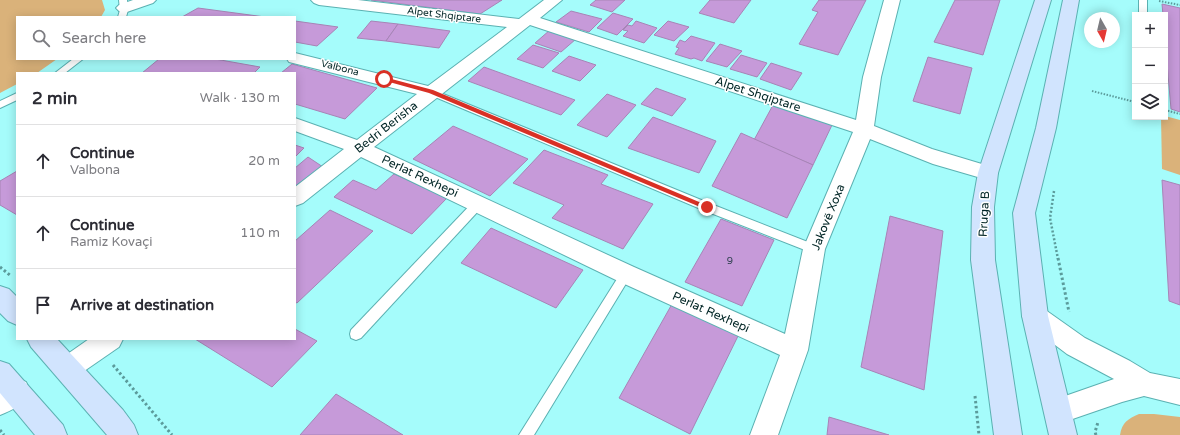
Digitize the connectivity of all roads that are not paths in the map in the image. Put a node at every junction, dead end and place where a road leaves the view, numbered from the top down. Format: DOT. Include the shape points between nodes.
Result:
graph roads {
  1 [pos="148,0"];
  2 [pos="319,0"];
  3 [pos="554,0"];
  4 [pos="892,0"];
  5 [pos="1043,0"];
  6 [pos="1071,0"];
  7 [pos="1143,0"];
  8 [pos="123,8"];
  9 [pos="1143,12"];
  10 [pos="524,22"];
  11 [pos="296,58"];
  12 [pos="77,60"];
  13 [pos="60,72"];
  14 [pos="431,92"];
  15 [pos="16,97"];
  16 [pos="0,105"];
  17 [pos="296,124"];
  18 [pos="864,129"];
  19 [pos="360,148"];
  20 [pos="988,173"];
  21 [pos="296,197"];
  22 [pos="478,204"];
  23 [pos="814,249"];
  24 [pos="626,274"];
  25 [pos="0,296"];
  26 [pos="16,313"];
  27 [pos="1035,316"];
  28 [pos="356,334"];
  29 [pos="41,340"];
  30 [pos="103,344"];
  31 [pos="795,350"];
  32 [pos="68,368"];
  33 [pos="1144,384"];
  34 [pos="5,389"];
  35 [pos="1180,392"];
  36 [pos="1061,423"];
  37 [pos="53,435"];
  38 [pos="124,435"];
  39 [pos="526,435"];
  40 [pos="764,435"];
  41 [pos="1008,435"];
  1 -- 8 [label="street"];
  2 -- 10 [label="street, Alpet Shqiptare"];
  3 -- 10 [label="street, Bedri Berisha"];
  4 -- 18 [label="street, Jakovë Xoxa" via="872,77"];
  5 -- 20 [label="main road, Rruga B"];
  6 -- 27 [label="main road" via="1046,128 1024,213"];
  7 -- 9 [label="lane"];
  10 -- 14 [label="street, Bedri Berisha"];
  10 -- 18 [label="street, Alpet Shqiptare"];
  11 -- 14 [label="street, Valbona"];
  12 -- 13 [label="lane"];
  14 -- 19 [label="street, Bedri Berisha"];
  14 -- 23 [label="lane"];
  15 -- 16 [label="lane"];
  17 -- 19 [label="street, Perlat Rexhepi"];
  18 -- 20 [label="street, Alpet Shqiptare" via="928,156"];
  18 -- 23 [label="street, Jakovë Xoxa"];
  19 -- 21 [label="street, Bedri Berisha"];
  19 -- 22 [label="street, Perlat Rexhepi"];
  20 -- 41 [label="main road, Rruga B" via="983,207 983,260"];
  22 -- 24 [label="street, Perlat Rexhepi"];
  22 -- 28 [label="lane"];
  23 -- 31 [label="street, Jakovë Xoxa"];
  24 -- 31 [label="street, Perlat Rexhepi"];
  24 -- 39 [label="lane"];
  25 -- 26 [label="main road"];
  27 -- 33 [label="street" via="1076,346"];
  27 -- 36 [label="main road"];
  29 -- 32 [label="main road"];
  30 -- 32 [label="street"];
  31 -- 40 [label="street, Jakovë Xoxa"];
  32 -- 38 [label="main road"];
  33 -- 35 [label="street"];
  33 -- 36 [label="street" via="1122,389"];
  34 -- 37 [label="main road"];
}
